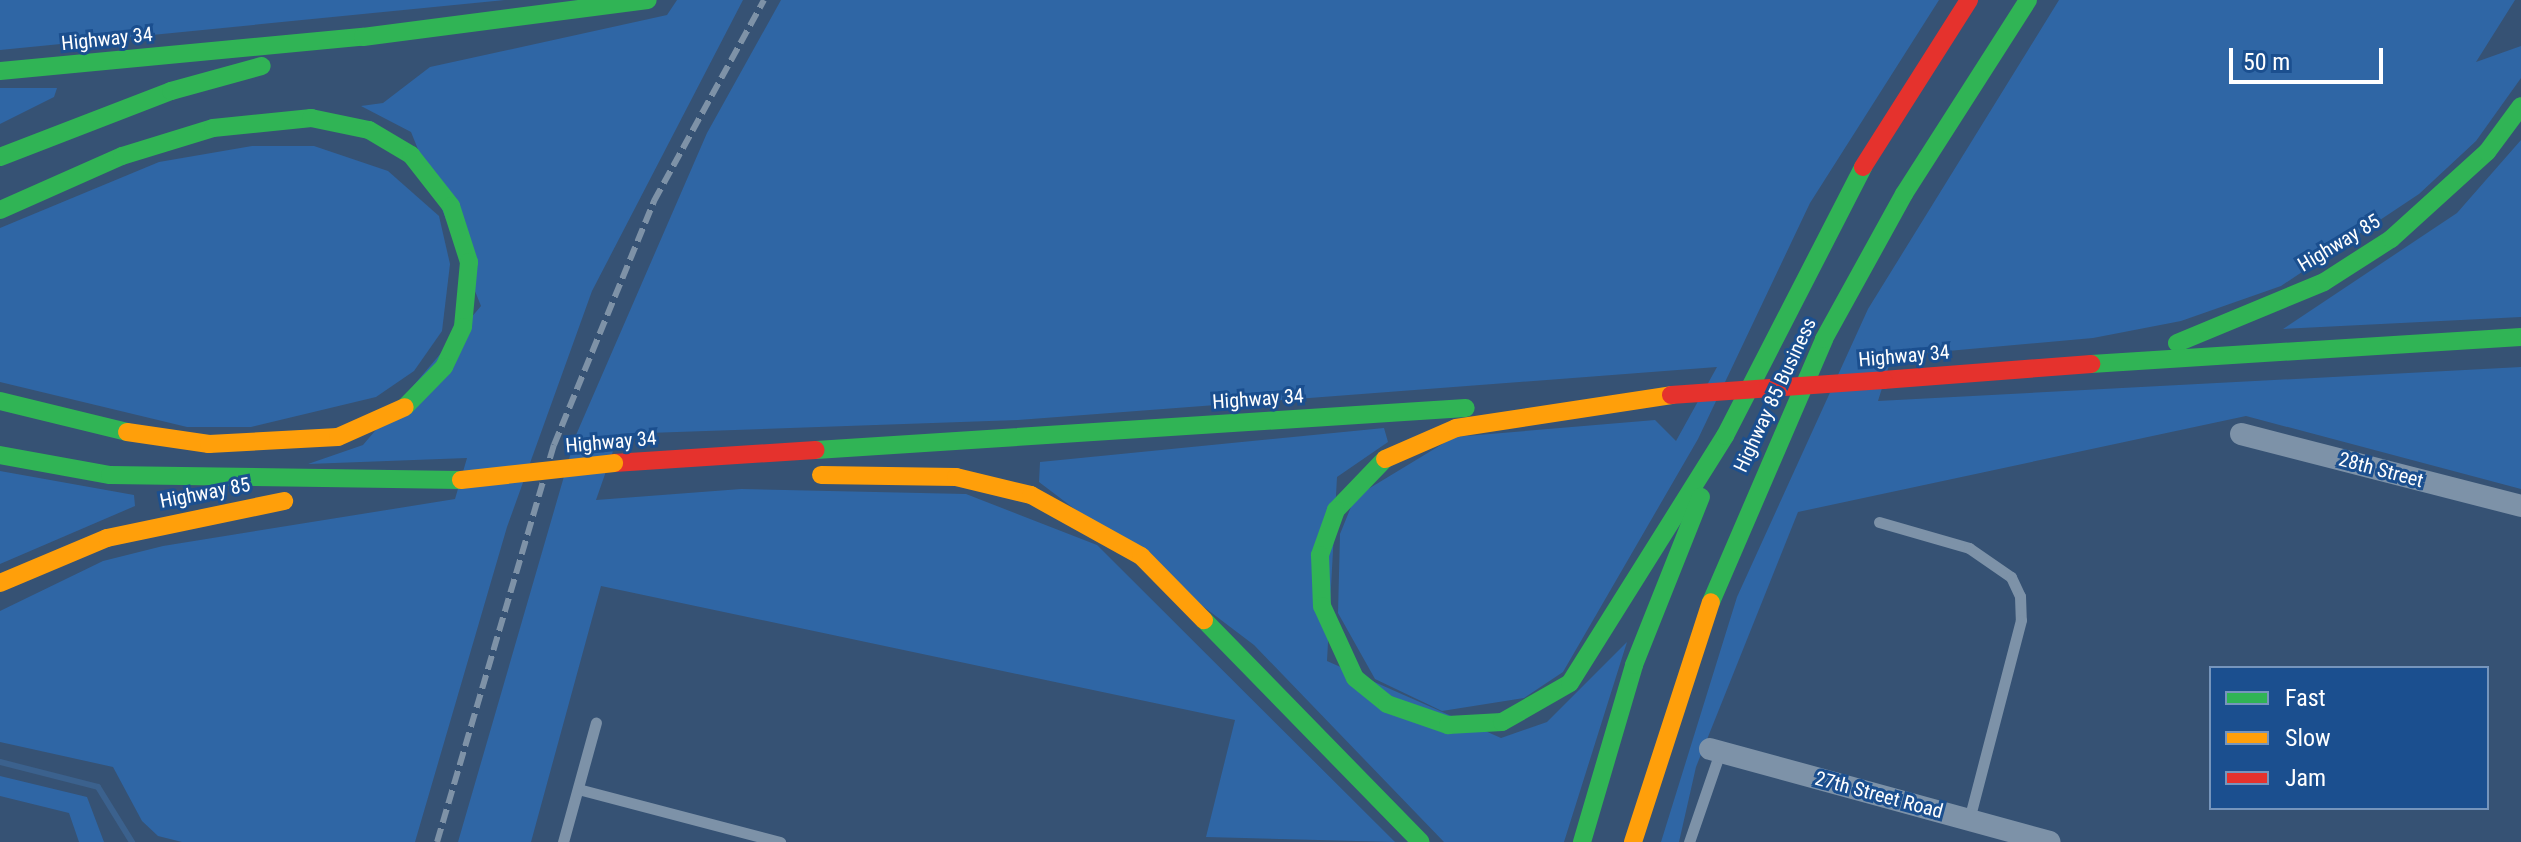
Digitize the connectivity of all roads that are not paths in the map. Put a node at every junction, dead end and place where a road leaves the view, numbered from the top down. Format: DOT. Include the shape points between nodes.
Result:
graph roads {
  1 [pos="648,0"];
  2 [pos="2028,0"];
  3 [pos="1968,1"];
  4 [pos="363,37"];
  5 [pos="0,71"];
  6 [pos="2521,106"];
  7 [pos="0,157"];
  8 [pos="0,210"];
  9 [pos="2521,337"];
  10 [pos="2475,338"];
  11 [pos="2521,346"];
  12 [pos="2139,358"];
  13 [pos="1671,395"];
  14 [pos="0,401"];
  15 [pos="2241,434"];
  16 [pos="1725,436"];
  17 [pos="0,455"];
  18 [pos="614,463"];
  19 [pos="769,475"];
  20 [pos="800,475"];
  21 [pos="428,484"];
  22 [pos="2521,506"];
  23 [pos="1879,522"];
  24 [pos="0,583"];
  25 [pos="596,722"];
  26 [pos="1715,750"];
  27 [pos="578,789"];
  28 [pos="1980,829"];
  29 [pos="563,842"];
  30 [pos="780,842"];
  31 [pos="1421,842"];
  32 [pos="1582,842"];
  33 [pos="1633,842"];
  34 [pos="1689,842"];
  35 [pos="2049,842"];
  1 -- 4 [label="main road, Highway 34"];
  2 -- 33 [label="main road, Highway 85 Business" via="1904,194 1824,339 1704,617"];
  3 -- 16 [label="main road, Highway 85 Business" via="1831,218"];
  4 -- 5 [label="main road, Highway 34"];
  4 -- 7 [label="main road" via="171,91"];
  6 -- 12 [label="main road, Highway 85" via="2487,152 2362,259 2324,282"];
  8 -- 14 [label="main road" via="122,156 213,128 311,118 369,130 411,155 451,206 469,262 463,327 444,367 406,406 338,437 209,444 91,427"];
  9 -- 10 [label="main road, Highway 34"];
  10 -- 11 [label="main road"];
  10 -- 12 [label="main road, Highway 34"];
  12 -- 13 [label="main road, Highway 34, bridge"];
  13 -- 16 [label="main road" via="1456,428 1400,448 1368,471 1336,510 1320,555 1322,606 1355,678 1387,704 1448,725 1502,722 1558,694 1616,618"];
  13 -- 18 [label="main road, Highway 34"];
  15 -- 22 [label="street, 28th Street"];
  16 -- 32 [label="main road, Highway 85 Business" via="1634,665"];
  17 -- 21 [label="main road, Highway 34" via="110,475 216,481 360,474"];
  18 -- 19 [label="main road" via="641,475"];
  18 -- 21 [label="main road, Highway 34, bridge"];
  20 -- 31 [label="main road" via="956,477 1031,495 1088,521 1141,556"];
  21 -- 24 [label="main road, Highway 85" via="171,520"];
  23 -- 28 [label="lane" via="1969,548 2011,577 2020,596 2021,620"];
  25 -- 27 [label="lane"];
  26 -- 28 [label="street, 27th Street Road"];
  26 -- 34 [label="lane"];
  27 -- 29 [label="lane"];
  27 -- 30 [label="lane"];
  28 -- 35 [label="street, 27th Street Road"];
}
